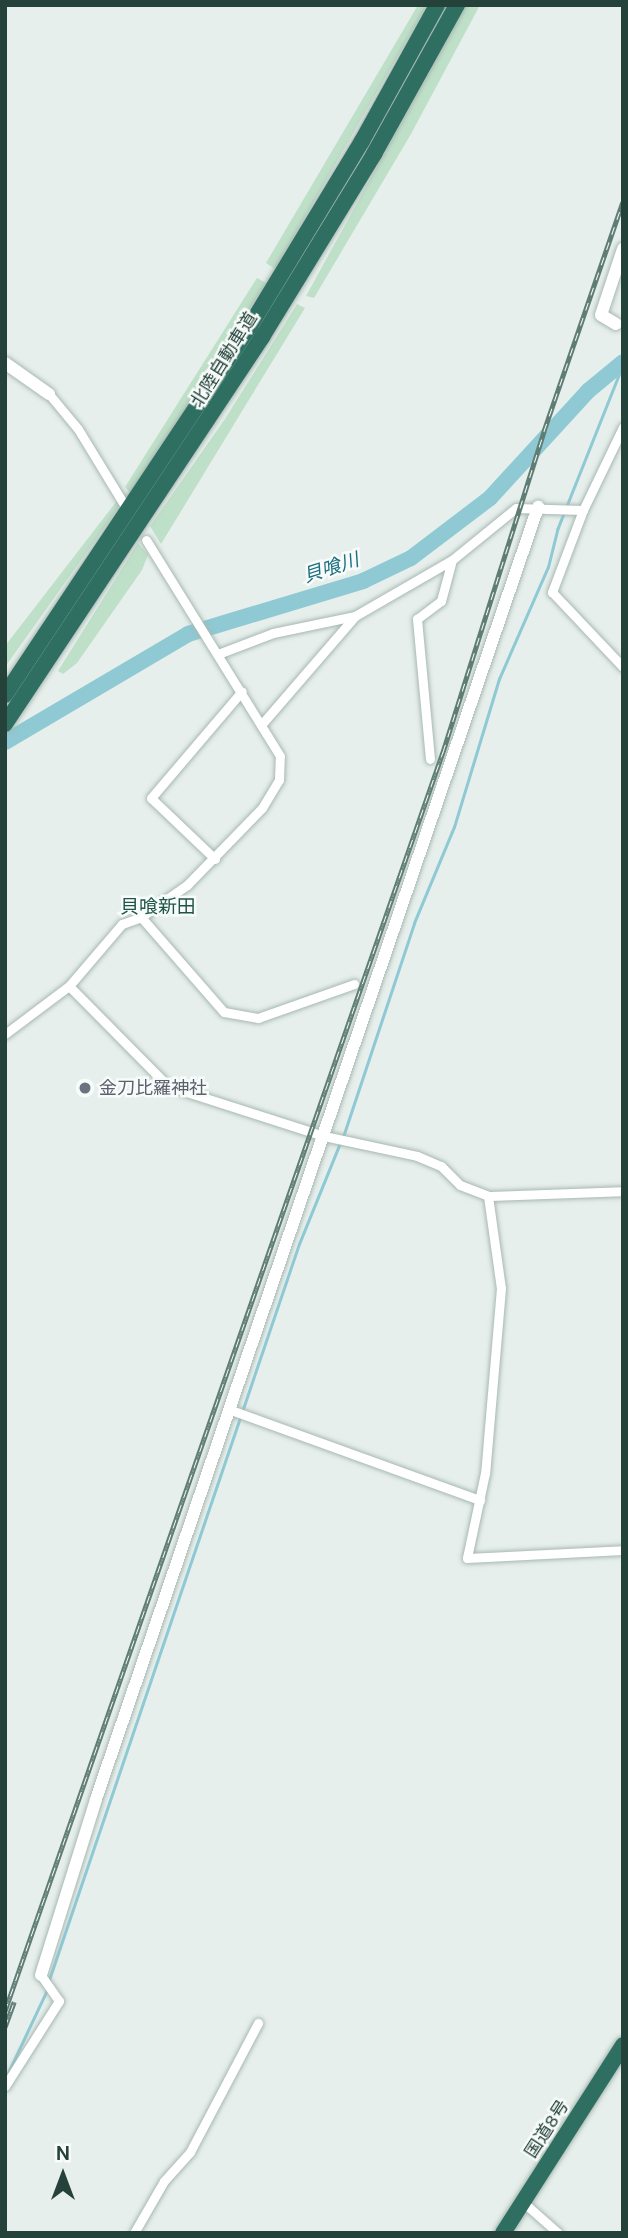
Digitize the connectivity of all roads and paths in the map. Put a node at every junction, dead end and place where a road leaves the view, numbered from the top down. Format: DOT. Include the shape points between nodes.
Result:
graph roads {
  1 [pos="437,5"];
  2 [pos="457,5"];
  3 [pos="623,250"];
  4 [pos="620,327"];
  5 [pos="5,363"];
  6 [pos="50,394"];
  7 [pos="623,426"];
  8 [pos="125,506"];
  9 [pos="544,507"];
  10 [pos="579,509"];
  11 [pos="146,540"];
  12 [pos="452,561"];
  13 [pos="355,616"];
  14 [pos="217,652"];
  15 [pos="623,667"];
  16 [pos="242,691"];
  17 [pos="6,694"];
  18 [pos="5,724"];
  19 [pos="261,725"];
  20 [pos="430,759"];
  21 [pos="215,859"];
  22 [pos="141,917"];
  23 [pos="354,984"];
  24 [pos="69,986"];
  25 [pos="5,1034"];
  26 [pos="324,1136"];
  27 [pos="623,1191"];
  28 [pos="488,1196"];
  29 [pos="234,1410"];
  30 [pos="480,1500"];
  31 [pos="623,1550"];
  32 [pos="41,1975"];
  33 [pos="257,2023"];
  34 [pos="623,2045"];
  35 [pos="5,2086"];
  36 [pos="523,2202"];
  37 [pos="134,2233"];
  38 [pos="503,2233"];
  39 [pos="558,2233"];
  1 -- 17 [label="highway, 北陸自動車道" via="362,141 250,326"];
  2 -- 18 [label="highway, 北陸自動車道" via="374,154 262,337"];
  3 -- 4 [label="street" via="601,315"];
  5 -- 6 [label="street"];
  6 -- 8 [label="street" via="78,429"];
  7 -- 10 [label="street"];
  9 -- 10 [label="street"];
  9 -- 12 [label="street" via="516,508"];
  9 -- 26 [label="street"];
  10 -- 15 [label="street" via="552,592"];
  11 -- 14 [label="street"];
  12 -- 13 [label="street"];
  12 -- 20 [label="street" via="441,601 417,620"];
  13 -- 14 [label="street" via="273,632"];
  13 -- 19 [label="street"];
  14 -- 16 [label="street"];
  16 -- 19 [label="street"];
  16 -- 21 [label="street" via="151,798"];
  19 -- 21 [label="street" via="280,756 279,780 262,808"];
  21 -- 22 [label="street"];
  22 -- 23 [label="street" via="223,1012 258,1018"];
  22 -- 24 [label="street" via="122,924 109,936"];
  24 -- 25 [label="street"];
  24 -- 26 [label="street" via="168,1086"];
  26 -- 28 [label="street" via="417,1156 441,1166 460,1185"];
  26 -- 29 [label="street"];
  27 -- 28 [label="street"];
  28 -- 30 [label="street" via="501,1288"];
  29 -- 30 [label="street"];
  29 -- 32 [label="street" via="96,1799"];
  30 -- 31 [label="street" via="467,1558"];
  32 -- 35 [label="street" via="60,2001"];
  33 -- 37 [label="street" via="190,2151 164,2180"];
  34 -- 36 [label="highway, 国道8号"];
  36 -- 38 [label="highway, 国道8号"];
  36 -- 39 [label="street"];
}
